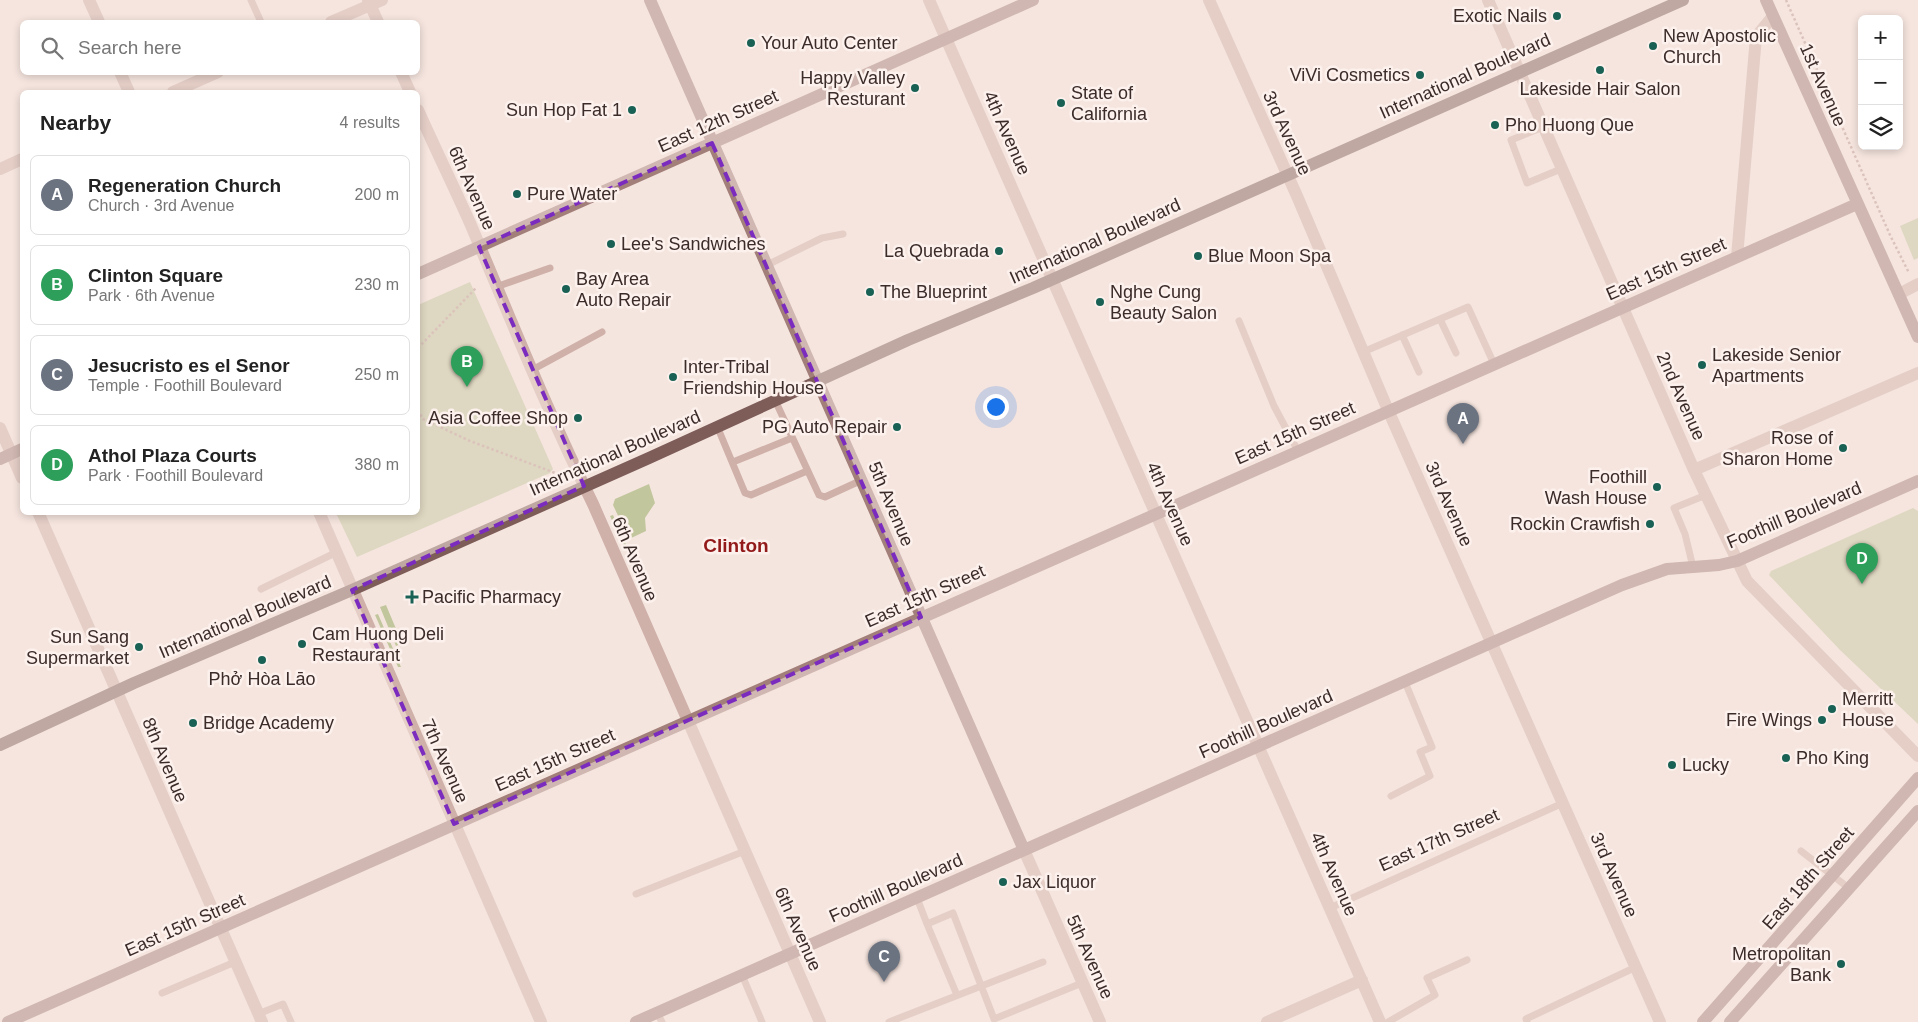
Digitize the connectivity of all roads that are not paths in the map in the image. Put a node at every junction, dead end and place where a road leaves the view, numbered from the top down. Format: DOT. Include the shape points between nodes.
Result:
graph roads {
  1 [pos="89,0"];
  2 [pos="252,0"];
  3 [pos="650,0"];
  4 [pos="929,0"];
  5 [pos="1033,0"];
  6 [pos="1209,0"];
  7 [pos="1488,0"];
  8 [pos="1684,0"];
  9 [pos="1766,0"];
  10 [pos="373,2"];
  11 [pos="1773,16"];
  12 [pos="98,20"];
  13 [pos="260,20"];
  14 [pos="335,20"];
  15 [pos="378,20"];
  16 [pos="946,38"];
  17 [pos="1520,72"];
  18 [pos="121,75"];
  19 [pos="211,75"];
  20 [pos="402,75"];
  21 [pos="128,90"];
  22 [pos="178,90"];
  23 [pos="409,90"];
  24 [pos="420,120"];
  25 [pos="1543,127"];
  26 [pos="712,142"];
  27 [pos="20,160"];
  28 [pos="0,169"];
  29 [pos="1561,169"];
  30 [pos="1286,174"];
  31 [pos="1857,204"];
  32 [pos="843,234"];
  33 [pos="479,247"];
  34 [pos="1737,257"];
  35 [pos="766,265"];
  36 [pos="550,268"];
  37 [pos="420,273"];
  38 [pos="1052,279"];
  39 [pos="1917,285"];
  40 [pos="496,288"];
  41 [pos="1899,294"];
  42 [pos="1622,307"];
  43 [pos="1440,319"];
  44 [pos="1239,320"];
  45 [pos="602,332"];
  46 [pos="1402,335"];
  47 [pos="1918,337"];
  48 [pos="1362,352"];
  49 [pos="1456,353"];
  50 [pos="1494,364"];
  51 [pos="532,370"];
  52 [pos="1418,372"];
  53 [pos="1918,373"];
  54 [pos="818,380"];
  55 [pos="775,400"];
  56 [pos="1388,410"];
  57 [pos="717,426"];
  58 [pos="0,428"];
  59 [pos="792,438"];
  60 [pos="1298,451"];
  61 [pos="11,454"];
  62 [pos="733,462"];
  63 [pos="1694,470"];
  64 [pos="807,471"];
  65 [pos="20,474"];
  66 [pos="862,480"];
  67 [pos="1918,481"];
  68 [pos="584,486"];
  69 [pos="1706,495"];
  70 [pos="1155,514"];
  71 [pos="39,515"];
  72 [pos="320,515"];
  73 [pos="337,552"];
  74 [pos="1737,560"];
  75 [pos="1693,567"];
  76 [pos="261,589"];
  77 [pos="352,590"];
  78 [pos="921,618"];
  79 [pos="1492,644"];
  80 [pos="1405,682"];
  81 [pos="116,691"];
  82 [pos="687,720"];
  83 [pos="0,745"];
  84 [pos="1258,746"];
  85 [pos="1918,756"];
  86 [pos="1918,778"];
  87 [pos="1391,796"];
  88 [pos="1563,803"];
  89 [pos="1918,811"];
  90 [pos="454,824"];
  91 [pos="1024,850"];
  92 [pos="745,851"];
  93 [pos="1801,851"];
  94 [pos="1833,876"];
  95 [pos="1850,889"];
  96 [pos="636,894"];
  97 [pos="917,898"];
  98 [pos="1330,908"];
  99 [pos="927,924"];
  100 [pos="220,928"];
  101 [pos="790,954"];
  102 [pos="1467,960"];
  103 [pos="235,962"];
  104 [pos="1043,962"];
  105 [pos="1636,968"];
  106 [pos="742,975"];
  107 [pos="1362,980"];
  108 [pos="1082,983"];
  109 [pos="981,988"];
  110 [pos="162,993"];
  111 [pos="956,995"];
  112 [pos="659,1017"];
  113 [pos="260,1018"];
  114 [pos="8,1022"];
  115 [pos="291,1022"];
  116 [pos="542,1022"];
  117 [pos="636,1022"];
  118 [pos="762,1022"];
  119 [pos="820,1022"];
  120 [pos="889,1022"];
  121 [pos="1100,1022"];
  122 [pos="1267,1022"];
  123 [pos="1380,1022"];
  124 [pos="1388,1022"];
  125 [pos="1527,1022"];
  126 [pos="1660,1022"];
  127 [pos="1702,1022"];
  128 [pos="1730,1022"];
  1 -- 12 [label="street"];
  2 -- 13 [label="lane"];
  3 -- 26 [label="main road, 5th Avenue"];
  4 -- 16 [label="street, 4th Avenue"];
  5 -- 16 [label="main road, East 12th Street"];
  6 -- 30 [label="street, 3rd Avenue"];
  7 -- 17 [label="street, 2nd Avenue"];
  8 -- 17 [label="main road, International Boulevard"];
  9 -- 11 [label="main road, 1st Avenue"];
  10 -- 14 [label="street"];
  10 -- 15 [label="street"];
  11 -- 31 [label="main road, 1st Avenue"];
  11 -- 34 [label="street" via="1756,37"];
  16 -- 26 [label="main road, East 12th Street"];
  16 -- 38 [label="street, 4th Avenue"];
  17 -- 25 [label="street, 2nd Avenue"];
  17 -- 30 [label="main road, International Boulevard"];
  18 -- 21 [label="street"];
  19 -- 22 [label="street"];
  20 -- 23 [label="street"];
  24 -- 33 [label="street, 6th Avenue"];
  25 -- 29 [label="street, 2nd Avenue"];
  25 -- 29 [label="lane" via="1510,140 1527,183"];
  26 -- 33 [label="main road, East 12th Street"];
  26 -- 35 [label="main road, 5th Avenue"];
  27 -- 28 [label="street"];
  29 -- 42 [label="street, 2nd Avenue"];
  30 -- 38 [label="main road, International Boulevard"];
  30 -- 48 [label="street, 3rd Avenue"];
  31 -- 34 [label="main road, East 15th Street"];
  31 -- 41 [label="main road, 1st Avenue"];
  32 -- 35 [label="lane" via="822,238"];
  33 -- 37 [label="main road, East 12th Street"];
  33 -- 40 [label="street, 6th Avenue"];
  34 -- 42 [label="main road, East 15th Street"];
  35 -- 54 [label="main road, 5th Avenue"];
  36 -- 40 [label="lane"];
  38 -- 54 [label="main road, International Boulevard"];
  38 -- 70 [label="street, 4th Avenue"];
  39 -- 41 [label="street"];
  40 -- 51 [label="street, 6th Avenue"];
  41 -- 47 [label="main road, 1st Avenue"];
  42 -- 50 [label="main road, East 15th Street"];
  42 -- 63 [label="street, 2nd Avenue"];
  43 -- 46 [label="lane"];
  43 -- 49 [label="lane"];
  43 -- 50 [label="lane" via="1468,307"];
  44 -- 60 [label="lane" via="1274,406"];
  45 -- 51 [label="lane"];
  46 -- 48 [label="lane"];
  46 -- 52 [label="lane"];
  48 -- 56 [label="street, 3rd Avenue"];
  50 -- 56 [label="main road, East 15th Street"];
  51 -- 68 [label="street, 6th Avenue"];
  53 -- 63 [label="street"];
  54 -- 55 [label="main road, International Boulevard"];
  54 -- 66 [label="main road, 5th Avenue"];
  55 -- 57 [label="main road, International Boulevard"];
  55 -- 59 [label="lane"];
  56 -- 60 [label="main road, East 15th Street"];
  56 -- 79 [label="street, 3rd Avenue"];
  57 -- 62 [label="lane"];
  57 -- 68 [label="main road, International Boulevard"];
  58 -- 61 [label="street"];
  59 -- 62 [label="lane"];
  59 -- 64 [label="lane"];
  60 -- 70 [label="main road, East 15th Street"];
  61 -- 65 [label="street"];
  62 -- 64 [label="lane" via="745,493 750,495"];
  63 -- 69 [label="street, 2nd Avenue"];
  64 -- 66 [label="lane" via="819,495 825,497"];
  66 -- 78 [label="main road, 5th Avenue"];
  67 -- 74 [label="main road, Foothill Boulevard"];
  68 -- 77 [label="main road, International Boulevard"];
  68 -- 82 [label="street, 6th Avenue"];
  69 -- 74 [label="street, 2nd Avenue"];
  69 -- 75 [label="lane" via="1674,508 1685,534"];
  70 -- 78 [label="main road, East 15th Street"];
  70 -- 84 [label="street, 4th Avenue"];
  71 -- 81 [label="street, 8th Avenue"];
  72 -- 73 [label="street, 7th Avenue"];
  73 -- 76 [label="lane"];
  73 -- 77 [label="street, 7th Avenue"];
  74 -- 75 [label="main road, Foothill Boulevard"];
  74 -- 85 [label="street, 2nd Avenue" via="1747,581"];
  75 -- 79 [label="main road, Foothill Boulevard" via="1667,569 1643,576"];
  77 -- 81 [label="main road, International Boulevard"];
  77 -- 90 [label="street, 7th Avenue"];
  78 -- 82 [label="main road, East 15th Street"];
  78 -- 91 [label="main road, 5th Avenue"];
  79 -- 80 [label="main road, Foothill Boulevard"];
  79 -- 88 [label="street, 3rd Avenue"];
  80 -- 84 [label="main road, Foothill Boulevard"];
  80 -- 87 [label="lane" via="1432,747 1420,752 1430,776"];
  81 -- 83 [label="main road, International Boulevard"];
  81 -- 100 [label="street, 8th Avenue"];
  82 -- 90 [label="main road, East 15th Street"];
  82 -- 92 [label="street, 6th Avenue"];
  84 -- 91 [label="main road, Foothill Boulevard"];
  84 -- 98 [label="street, 4th Avenue"];
  86 -- 94 [label="main road, East 18th Street"];
  88 -- 98 [label="lane, East 17th Street"];
  88 -- 105 [label="street, 3rd Avenue"];
  89 -- 95 [label="main road"];
  90 -- 100 [label="main road, East 15th Street"];
  90 -- 116 [label="street, 7th Avenue"];
  91 -- 97 [label="main road, Foothill Boulevard"];
  91 -- 108 [label="street, 5th Avenue"];
  92 -- 96 [label="lane"];
  92 -- 101 [label="street, 6th Avenue"];
  93 -- 94 [label="lane"];
  94 -- 95 [label="lane"];
  94 -- 127 [label="main road, East 18th Street"];
  95 -- 128 [label="main road"];
  97 -- 99 [label="lane"];
  97 -- 101 [label="main road, Foothill Boulevard"];
  98 -- 107 [label="street, 4th Avenue"];
  99 -- 109 [label="lane" via="953,913"];
  99 -- 111 [label="lane"];
  100 -- 103 [label="street, 8th Avenue"];
  100 -- 114 [label="main road, East 15th Street"];
  101 -- 106 [label="main road, Foothill Boulevard"];
  101 -- 119 [label="street, 6th Avenue"];
  102 -- 124 [label="lane" via="1428,978 1435,995"];
  103 -- 110 [label="lane"];
  103 -- 113 [label="street, 8th Avenue"];
  104 -- 109 [label="lane"];
  105 -- 125 [label="lane" via="1526,1019"];
  105 -- 126 [label="street, 3rd Avenue"];
  106 -- 112 [label="main road, Foothill Boulevard"];
  106 -- 118 [label="lane"];
  107 -- 122 [label="street"];
  107 -- 123 [label="street, 4th Avenue"];
  108 -- 109 [label="lane" via="994,1019"];
  108 -- 121 [label="street, 5th Avenue"];
  109 -- 111 [label="lane"];
  111 -- 120 [label="lane"];
  112 -- 117 [label="main road, Foothill Boulevard"];
  113 -- 115 [label="lane" via="283,1004"];
}
